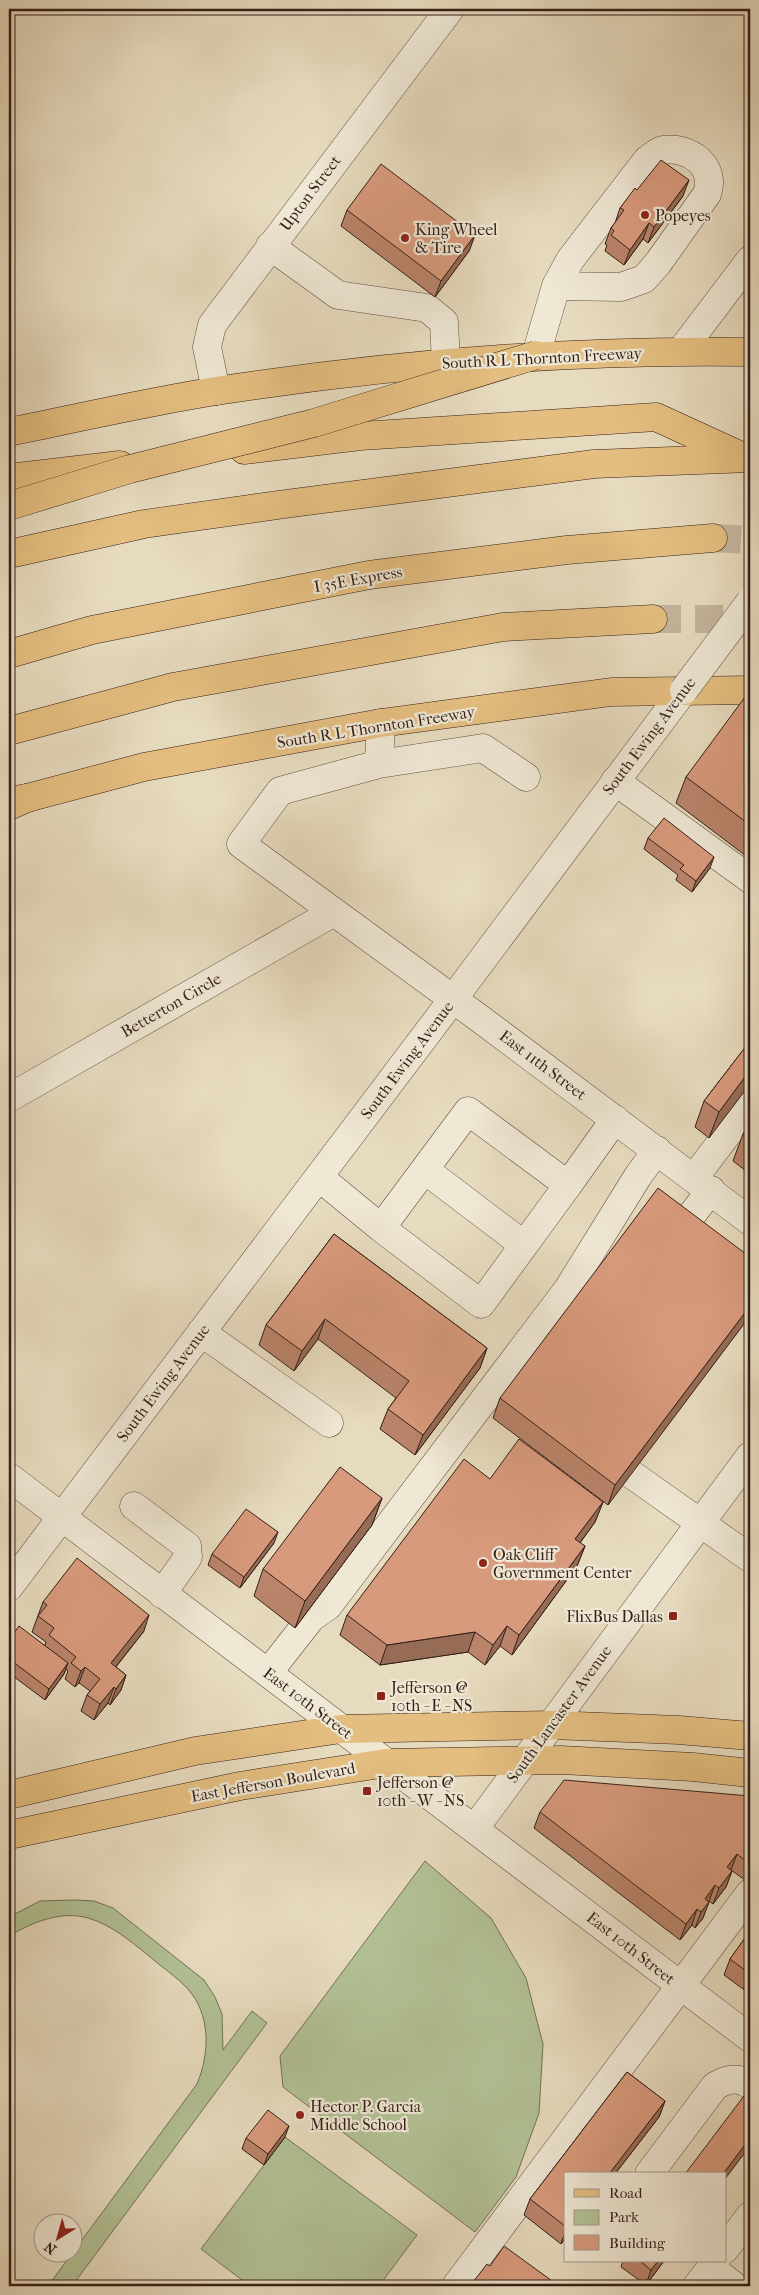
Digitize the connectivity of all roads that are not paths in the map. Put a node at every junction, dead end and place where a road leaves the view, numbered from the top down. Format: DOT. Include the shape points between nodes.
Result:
graph roads {
  1 [pos="450,9"];
  2 [pos="270,246"];
  3 [pos="750,260"];
  4 [pos="556,286"];
  5 [pos="680,350"];
  6 [pos="750,352"];
  7 [pos="536,355"];
  8 [pos="446,362"];
  9 [pos="216,391"];
  10 [pos="9,432"];
  11 [pos="746,457"];
  12 [pos="9,478"];
  13 [pos="9,506"];
  14 [pos="713,538"];
  15 [pos="9,554"];
  16 [pos="750,602"];
  17 [pos="653,619"];
  18 [pos="9,654"];
  19 [pos="684,690"];
  20 [pos="750,690"];
  21 [pos="381,723"];
  22 [pos="9,731"];
  23 [pos="379,764"];
  24 [pos="526,777"];
  25 [pos="615,781"];
  26 [pos="15,802"];
  27 [pos="750,879"];
  28 [pos="334,912"];
  29 [pos="453,999"];
  30 [pos="9,1098"];
  31 [pos="750,1104"];
  32 [pos="615,1119"];
  33 [pos="657,1150"];
  34 [pos="425,1170"];
  35 [pos="319,1177"];
  36 [pos="702,1184"];
  37 [pos="568,1185"];
  38 [pos="750,1221"];
  39 [pos="381,1228"];
  40 [pos="680,1230"];
  41 [pos="524,1245"];
  42 [pos="201,1332"];
  43 [pos="329,1423"];
  44 [pos="750,1456"];
  45 [pos="631,1474"];
  46 [pos="9,1477"];
  47 [pos="134,1506"];
  48 [pos="62,1518"];
  49 [pos="700,1523"];
  50 [pos="750,1558"];
  51 [pos="9,1587"];
  52 [pos="162,1594"];
  53 [pos="268,1673"];
  54 [pos="551,1725"];
  55 [pos="341,1729"];
  56 [pos="750,1736"];
  57 [pos="526,1759"];
  58 [pos="386,1762"];
  59 [pos="750,1773"];
  60 [pos="21,1792"];
  61 [pos="43,1826"];
  62 [pos="475,1828"];
  63 [pos="9,1835"];
  64 [pos="750,1893"];
  65 [pos="680,1986"];
  66 [pos="750,2038"];
  67 [pos="750,2085"];
  68 [pos="650,2172"];
  69 [pos="750,2216"];
  70 [pos="726,2248"];
  71 [pos="712,2266"];
  72 [pos="456,2286"];
  73 [pos="734,2286"];
  1 -- 2 [label="street, Upton Street"];
  2 -- 8 [label="street" via="338,295 428,308 444,322"];
  2 -- 9 [label="street, Upton Street" via="212,325 207,347"];
  3 -- 5 [label="street"];
  4 -- 4 [label="street" via="621,287 644,279 707,194 711,183 706,168 698,159 679,149 661,150 647,160 570,260"];
  4 -- 7 [label="street"];
  5 -- 6 [label="main road, South R L Thornton Freeway"];
  5 -- 7 [label="main road, South R L Thornton Freeway"];
  7 -- 8 [label="main road, South R L Thornton Freeway"];
  7 -- 13 [label="main road, bridge" via="314,424 130,469"];
  8 -- 9 [label="main road, South R L Thornton Freeway"];
  9 -- 10 [label="main road, South R L Thornton Freeway"];
  11 -- 12 [label="main road" via="656,417 360,436"];
  11 -- 15 [label="main road" via="594,464 285,504 144,524"];
  14 -- 18 [label="main road, I 35E Express" via="567,550 369,575 92,630"];
  16 -- 19 [label="street, South Ewing Avenue, bridge"];
  17 -- 22 [label="main road" via="503,627 173,687"];
  19 -- 20 [label="main road, South R L Thornton Freeway"];
  19 -- 21 [label="main road, South R L Thornton Freeway" via="611,692"];
  19 -- 25 [label="street, South Ewing Avenue"];
  21 -- 23 [label="street"];
  21 -- 26 [label="main road, South R L Thornton Freeway" via="144,766"];
  23 -- 24 [label="street" via="483,748"];
  23 -- 28 [label="street, East 11th Street" via="280,790 242,844"];
  25 -- 27 [label="street"];
  25 -- 29 [label="street, South Ewing Avenue"];
  28 -- 29 [label="street, East 11th Street"];
  28 -- 30 [label="street, Betterton Circle"];
  29 -- 32 [label="street, East 11th Street"];
  29 -- 35 [label="street, South Ewing Avenue"];
  31 -- 36 [label="street"];
  32 -- 33 [label="street, East 11th Street"];
  32 -- 37 [label="street"];
  33 -- 36 [label="street, East 11th Street"];
  33 -- 53 [label="street" via="568,1289 328,1606 311,1618"];
  34 -- 37 [label="street" via="468,1111"];
  34 -- 39 [label="street"];
  34 -- 41 [label="street"];
  35 -- 39 [label="street"];
  35 -- 42 [label="street, South Ewing Avenue"];
  36 -- 38 [label="street, East 11th Street"];
  36 -- 40 [label="street"];
  37 -- 41 [label="street"];
  39 -- 41 [label="street" via="481,1304"];
  42 -- 43 [label="street"];
  42 -- 48 [label="street, South Ewing Avenue"];
  44 -- 49 [label="street, South Lancaster Avenue"];
  45 -- 49 [label="street"];
  46 -- 48 [label="street, East 10th Street"];
  47 -- 52 [label="street" via="187,1546 188,1556"];
  48 -- 51 [label="street, South Ewing Avenue"];
  48 -- 52 [label="street, East 10th Street"];
  49 -- 50 [label="street"];
  49 -- 54 [label="street, South Lancaster Avenue"];
  52 -- 53 [label="street, East 10th Street"];
  53 -- 55 [label="street, East 10th Street"];
  54 -- 55 [label="main road"];
  54 -- 56 [label="main road"];
  54 -- 57 [label="street, South Lancaster Avenue"];
  55 -- 58 [label="street, East 10th Street"];
  55 -- 60 [label="main road" via="195,1752"];
  57 -- 58 [label="main road, East Jefferson Boulevard"];
  57 -- 59 [label="main road, East Jefferson Boulevard"];
  57 -- 62 [label="street, South Lancaster Avenue"];
  58 -- 61 [label="main road, East Jefferson Boulevard" via="240,1786"];
  58 -- 62 [label="street, East 10th Street"];
  60 -- 61 [label="main road"];
  61 -- 63 [label="main road, East Jefferson Boulevard"];
  62 -- 65 [label="street, East 10th Street"];
  64 -- 65 [label="street"];
  65 -- 66 [label="street, East 10th Street"];
  65 -- 72 [label="street"];
  67 -- 68 [label="street" via="736,2079 725,2080 715,2086"];
  69 -- 70 [label="street"];
  71 -- 73 [label="street"];
}
